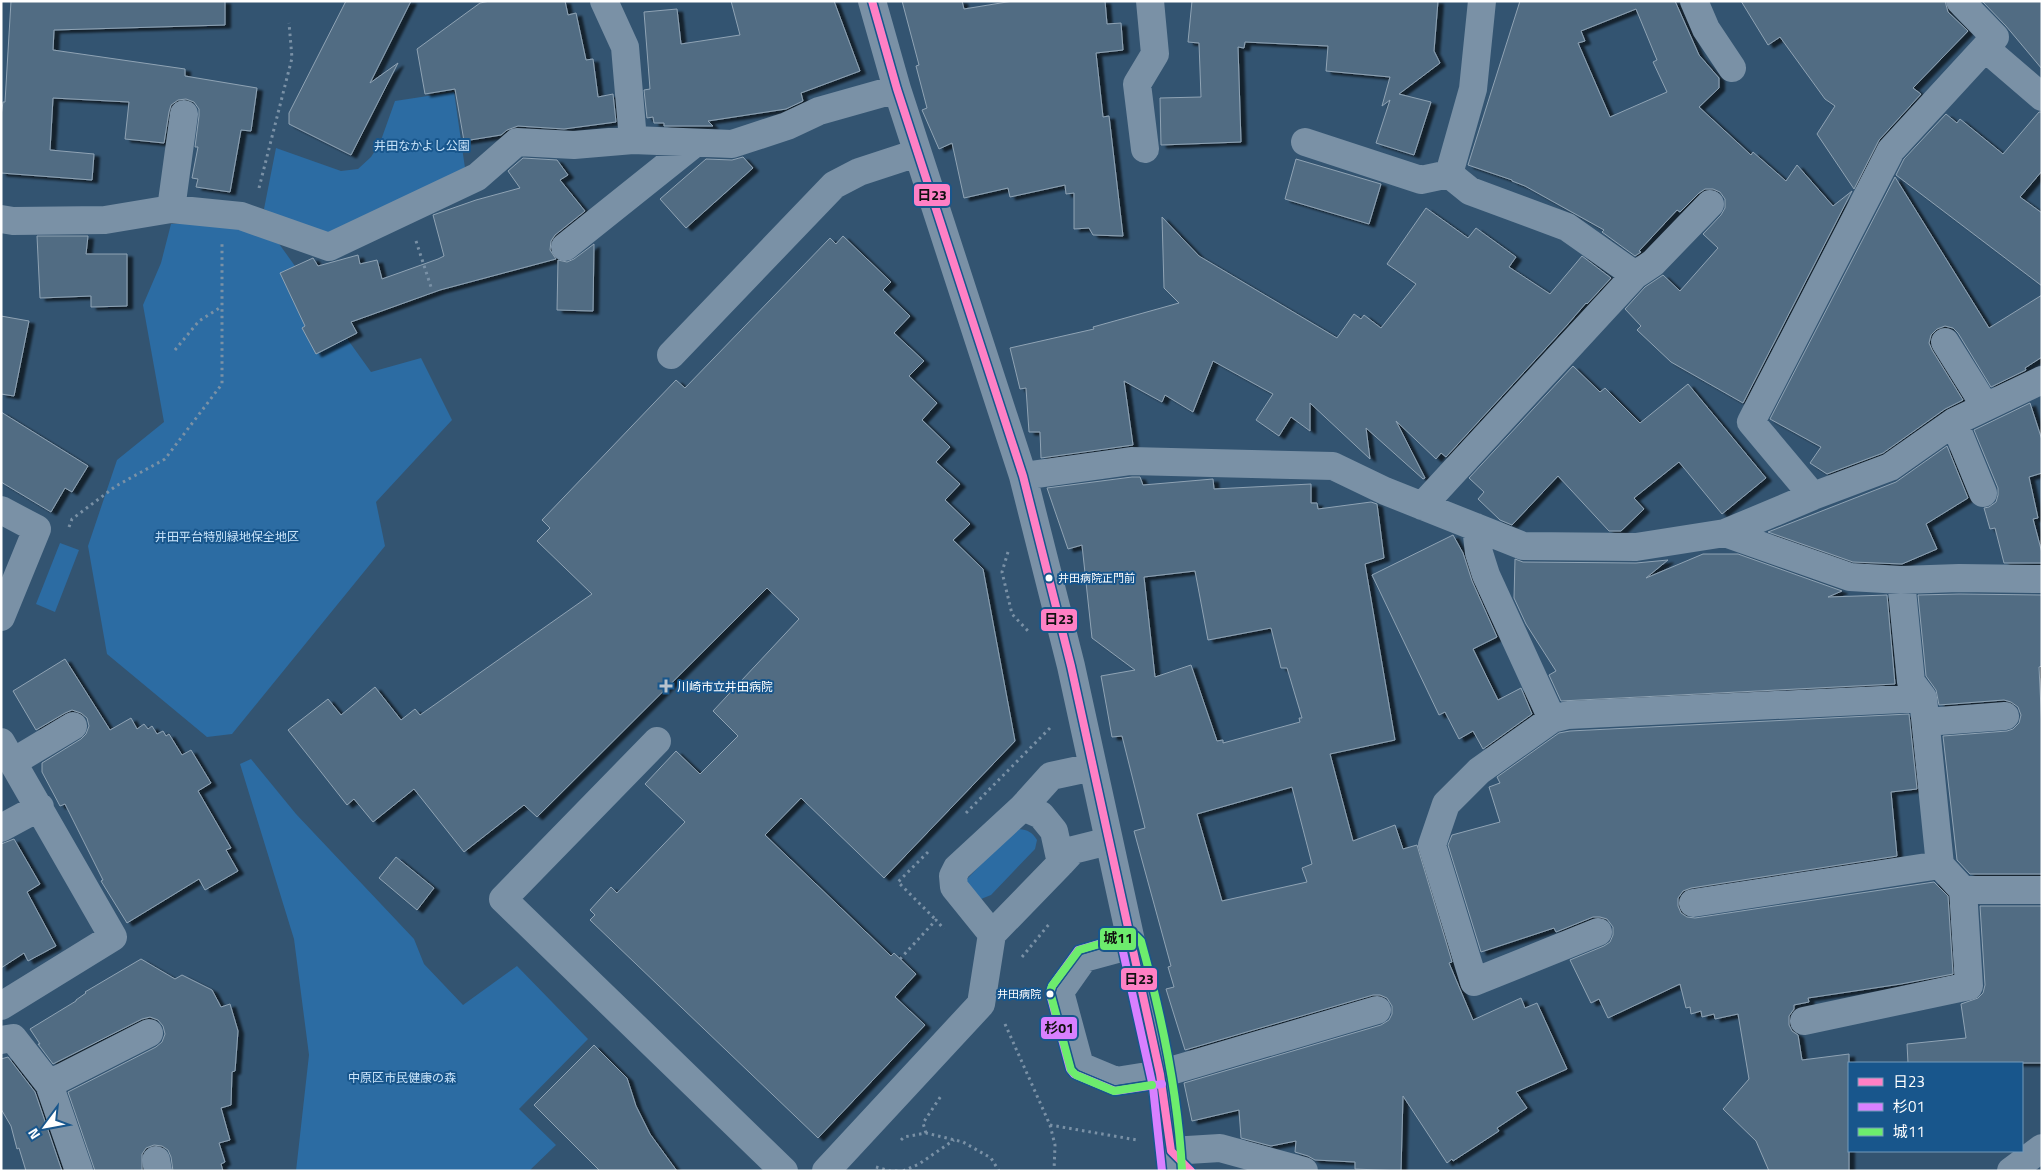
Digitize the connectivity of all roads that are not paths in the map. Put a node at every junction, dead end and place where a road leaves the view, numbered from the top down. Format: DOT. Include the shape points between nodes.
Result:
graph roads {
  1 [pos="604,1"];
  2 [pos="872,1"];
  3 [pos="1150,1"];
  4 [pos="1482,1"];
  5 [pos="1694,1"];
  6 [pos="1960,1"];
  7 [pos="1985,48"];
  8 [pos="1732,68"];
  9 [pos="897,89"];
  10 [pos="2042,97"];
  11 [pos="184,114"];
  12 [pos="633,140"];
  13 [pos="695,142"];
  14 [pos="1305,142"];
  15 [pos="1145,149"];
  16 [pos="918,153"];
  17 [pos="1449,174"];
  18 [pos="1710,204"];
  19 [pos="171,209"];
  20 [pos="1,219"];
  21 [pos="565,247"];
  22 [pos="1635,275"];
  23 [pos="1946,342"];
  24 [pos="671,355"];
  25 [pos="2042,380"];
  26 [pos="1985,406"];
  27 [pos="1954,422"];
  28 [pos="1023,476"];
  29 [pos="1983,493"];
  30 [pos="1813,496"];
  31 [pos="1422,506"];
  32 [pos="1,510"];
  33 [pos="1476,527"];
  34 [pos="1725,533"];
  35 [pos="2042,579"];
  36 [pos="1901,580"];
  37 [pos="1,617"];
  38 [pos="1925,710"];
  39 [pos="2005,716"];
  40 [pos="1552,719"];
  41 [pos="73,726"];
  42 [pos="657,741"];
  43 [pos="7,752"];
  44 [pos="1093,767"];
  45 [pos="40,806"];
  46 [pos="1023,807"];
  47 [pos="1,828"];
  48 [pos="1109,841"];
  49 [pos="1061,863"];
  50 [pos="1940,865"];
  51 [pos="1963,890"];
  52 [pos="2042,890"];
  53 [pos="1693,903"];
  54 [pos="1598,932"];
  55 [pos="992,934"];
  56 [pos="1132,945"];
  57 [pos="1,1006"];
  58 [pos="1376,1010"];
  59 [pos="1804,1021"];
  60 [pos="149,1033"];
  61 [pos="1,1040"];
  62 [pos="1160,1074"];
  63 [pos="49,1084"];
  64 [pos="2042,1148"];
  65 [pos="1172,1161"];
  66 [pos="78,1171"];
  67 [pos="784,1171"];
  68 [pos="826,1171"];
  69 [pos="1191,1171"];
  70 [pos="1304,1171"];
  71 [pos="2011,1171"];
  1 -- 12 [label="street" via="625,47"];
  2 -- 9 [label="street"];
  3 -- 15 [label="street" via="1155,54 1137,84"];
  4 -- 17 [label="street" via="1473,89"];
  5 -- 8 [label="street" via="1706,29"];
  6 -- 7 [label="street" via="1995,37"];
  7 -- 10 [label="street"];
  7 -- 30 [label="street" via="1892,150 1751,422"];
  9 -- 13 [label="street" via="819,111 788,126 732,144"];
  9 -- 16 [label="street"];
  11 -- 19 [label="street"];
  12 -- 13 [label="street"];
  12 -- 19 [label="street" via="574,145 517,142 477,177 329,246 246,218"];
  13 -- 21 [label="street"];
  14 -- 17 [label="street" via="1421,180"];
  16 -- 24 [label="street" via="859,172 834,185"];
  16 -- 28 [label="street"];
  17 -- 22 [label="street" via="1470,191 1567,227"];
  18 -- 22 [label="street" via="1653,262"];
  19 -- 20 [label="street" via="105,220"];
  22 -- 31 [label="street"];
  23 -- 26 [label="street"];
  25 -- 26 [label="street"];
  26 -- 27 [label="street"];
  27 -- 29 [label="street"];
  27 -- 30 [label="street" via="1890,467"];
  28 -- 31 [label="street" via="1131,461 1332,466"];
  28 -- 44 [label="street"];
  30 -- 34 [label="street"];
  31 -- 33 [label="street"];
  32 -- 37 [label="street" via="37,529"];
  33 -- 34 [label="street" via="1523,546 1636,546"];
  33 -- 40 [label="street" via="1486,575"];
  34 -- 36 [label="street" via="1850,577"];
  35 -- 36 [label="street"];
  36 -- 38 [label="street" via="1912,682"];
  38 -- 39 [label="street"];
  38 -- 40 [label="street" via="1568,715"];
  38 -- 50 [label="street"];
  40 -- 54 [label="street" via="1479,771 1446,804 1432,846 1474,982"];
  41 -- 43 [label="street"];
  42 -- 67 [label="street" via="503,899"];
  43 -- 45 [label="street"];
  44 -- 46 [label="street" via="1051,776"];
  44 -- 48 [label="street"];
  45 -- 47 [label="street"];
  45 -- 57 [label="street" via="113,937"];
  46 -- 49 [label="street" via="1041,815 1054,831"];
  46 -- 55 [label="street" via="957,868 954,876 954,887"];
  48 -- 49 [label="street" via="1073,850"];
  48 -- 56 [label="street"];
  49 -- 55 [label="street"];
  50 -- 51 [label="street"];
  50 -- 53 [label="street"];
  51 -- 52 [label="street"];
  51 -- 59 [label="street" via="1969,986"];
  55 -- 68 [label="street" via="981,1004"];
  56 -- 62 [label="street"];
  56 -- 62 [label="street" via="1084,958 1060,992 1080,1066 1116,1081"];
  58 -- 62 [label="street"];
  60 -- 63 [label="street"];
  61 -- 63 [label="street" via="13,1038"];
  62 -- 65 [label="street"];
  63 -- 66 [label="street"];
  64 -- 71 [label="street"];
  65 -- 69 [label="street"];
  65 -- 70 [label="street" via="1220,1148"];
}
